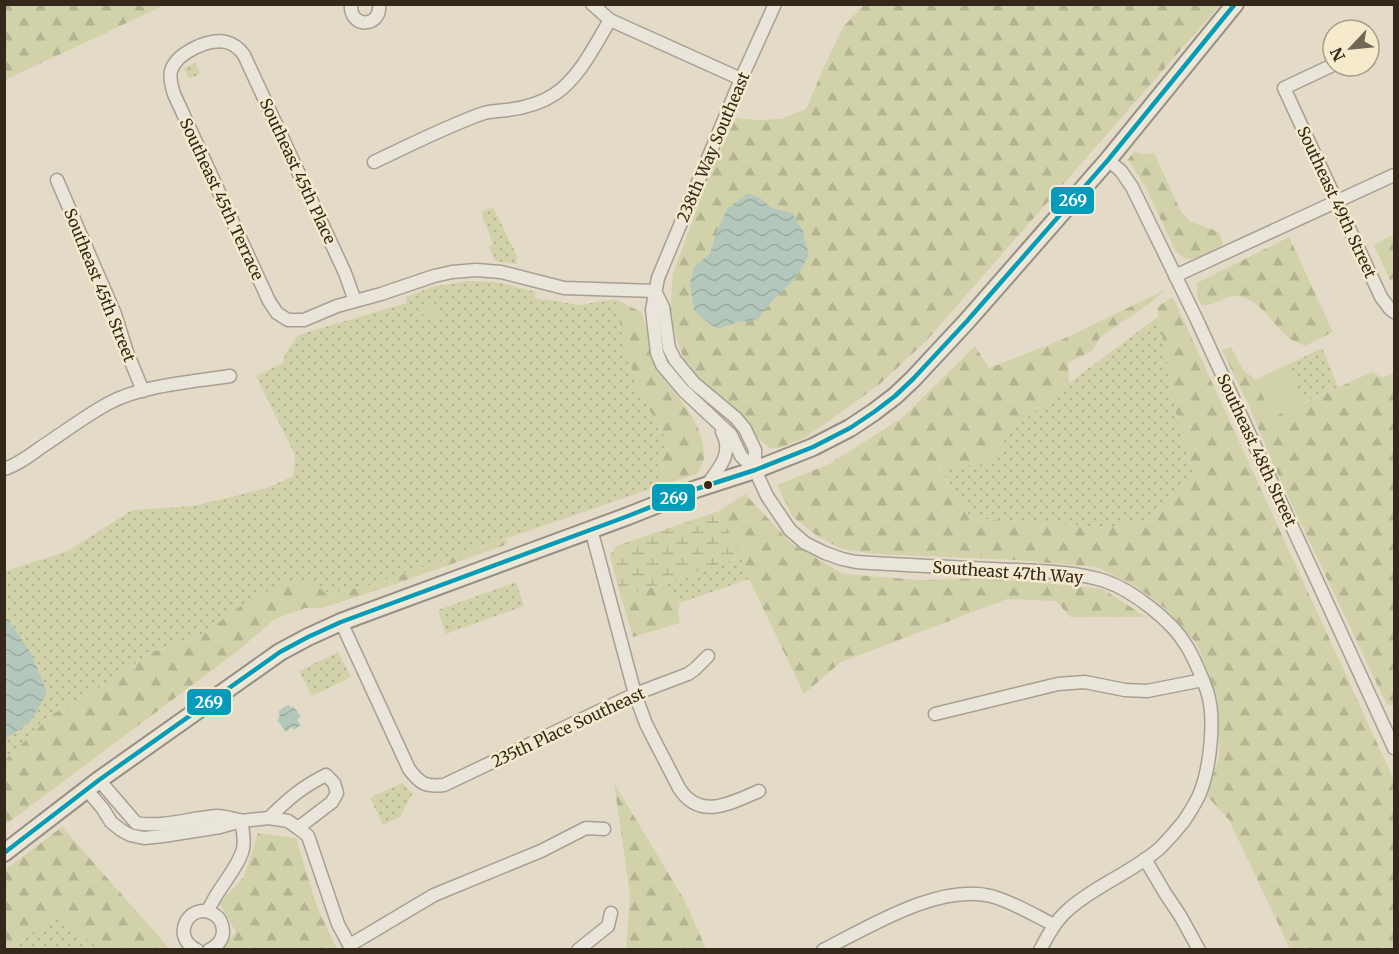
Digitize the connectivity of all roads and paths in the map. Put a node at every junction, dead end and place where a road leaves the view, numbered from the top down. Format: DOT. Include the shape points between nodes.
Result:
graph roads {
  1 [pos="351,4"];
  2 [pos="379,4"];
  3 [pos="592,4"];
  4 [pos="775,4"];
  5 [pos="1235,4"];
  6 [pos="610,20"];
  7 [pos="171,71"];
  8 [pos="1321,71"];
  9 [pos="741,79"];
  10 [pos="1108,160"];
  11 [pos="374,162"];
  12 [pos="1395,175"];
  13 [pos="57,180"];
  14 [pos="1336,201"];
  15 [pos="1175,276"];
  16 [pos="655,291"];
  17 [pos="355,301"];
  18 [pos="1395,312"];
  19 [pos="230,376"];
  20 [pos="143,391"];
  21 [pos="712,416"];
  22 [pos="4,469"];
  23 [pos="755,470"];
  24 [pos="707,485"];
  25 [pos="591,529"];
  26 [pos="340,622"];
  27 [pos="708,656"];
  28 [pos="1203,680"];
  29 [pos="635,694"];
  30 [pos="935,714"];
  31 [pos="1393,741"];
  32 [pos="93,785"];
  33 [pos="759,791"];
  34 [pos="269,818"];
  35 [pos="242,820"];
  36 [pos="298,828"];
  37 [pos="604,829"];
  38 [pos="4,852"];
  39 [pos="1145,859"];
  40 [pos="208,911"];
  41 [pos="611,913"];
  42 [pos="1054,925"];
  43 [pos="351,947"];
  44 [pos="197,950"];
  45 [pos="210,950"];
  46 [pos="578,950"];
  47 [pos="823,950"];
  48 [pos="1040,950"];
  49 [pos="1199,950"];
  1 -- 2 [label="street" via="352,14 364,23 377,17"];
  3 -- 6 [label="street"];
  4 -- 9 [label="street, 238th Way Southeast"];
  5 -- 10 [label="main road"];
  6 -- 9 [label="street"];
  6 -- 11 [label="street" via="581,67 557,93 541,102 469,119"];
  7 -- 17 [label="street, Southeast 45th Terrace" via="174,94 277,313 288,320 304,320"];
  7 -- 17 [label="street, Southeast 45th Place" via="183,55 216,41 234,44 244,55"];
  8 -- 14 [label="street, Southeast 49th Street" via="1284,88"];
  9 -- 16 [label="street, 238th Way Southeast"];
  10 -- 15 [label="street, Southeast 48th Street" via="1132,187"];
  10 -- 23 [label="main road" via="967,321 895,396 850,428"];
  12 -- 14 [label="street"];
  13 -- 20 [label="street, Southeast 45th Street" via="115,314"];
  14 -- 15 [label="street"];
  14 -- 18 [label="street, Southeast 49th Street" via="1382,297"];
  15 -- 31 [label="street, Southeast 48th Street"];
  16 -- 17 [label="street" via="564,288 501,272 476,270 434,276"];
  16 -- 21 [label="street, 238th Way Southeast" via="652,310 662,365"];
  16 -- 23 [label="street" via="663,307 669,348 675,360 694,383 745,429 755,450"];
  19 -- 20 [label="street"];
  20 -- 22 [label="street" via="109,403"];
  21 -- 23 [label="street, 238th Way Southeast" via="732,435 741,456"];
  21 -- 24 [label="street, 238th Way Southeast" via="728,447"];
  23 -- 24 [label="main road"];
  23 -- 28 [label="street, Southeast 47th Way" via="790,530 805,543 842,560 1067,573 1106,581 1136,597 1174,628"];
  24 -- 25 [label="main road"];
  25 -- 26 [label="main road"];
  25 -- 29 [label="street"];
  26 -- 29 [label="street, 235th Place Southeast" via="409,769 422,784 444,785"];
  26 -- 32 [label="main road" via="280,652"];
  27 -- 29 [label="street, 235th Place Southeast" via="688,674"];
  28 -- 30 [label="street" via="1147,691 1072,682"];
  28 -- 39 [label="street, Southeast 47th Way" via="1212,717 1200,793 1173,835"];
  29 -- 33 [label="street" via="679,788 691,802 720,807"];
  32 -- 35 [label="street" via="136,823 220,816"];
  32 -- 38 [label="main road"];
  34 -- 35 [label="street"];
  34 -- 36 [label="street" via="288,821"];
  34 -- 36 [label="street" via="288,799 326,775 337,793 332,802"];
  35 -- 40 [label="street" via="243,850"];
  36 -- 43 [label="street" via="308,836 338,924"];
  37 -- 43 [label="street" via="586,828 434,895"];
  39 -- 42 [label="street, Southeast 47th Way" via="1083,897"];
  39 -- 49 [label="street"];
  40 -- 44 [label="street" via="194,913 183,930 188,943"];
  40 -- 45 [label="street" via="218,918 223,929 220,941"];
  41 -- 46 [label="street" via="608,926"];
  42 -- 47 [label="street" via="993,897 958,894 898,912"];
  42 -- 48 [label="street, Southeast 47th Way"];
}
